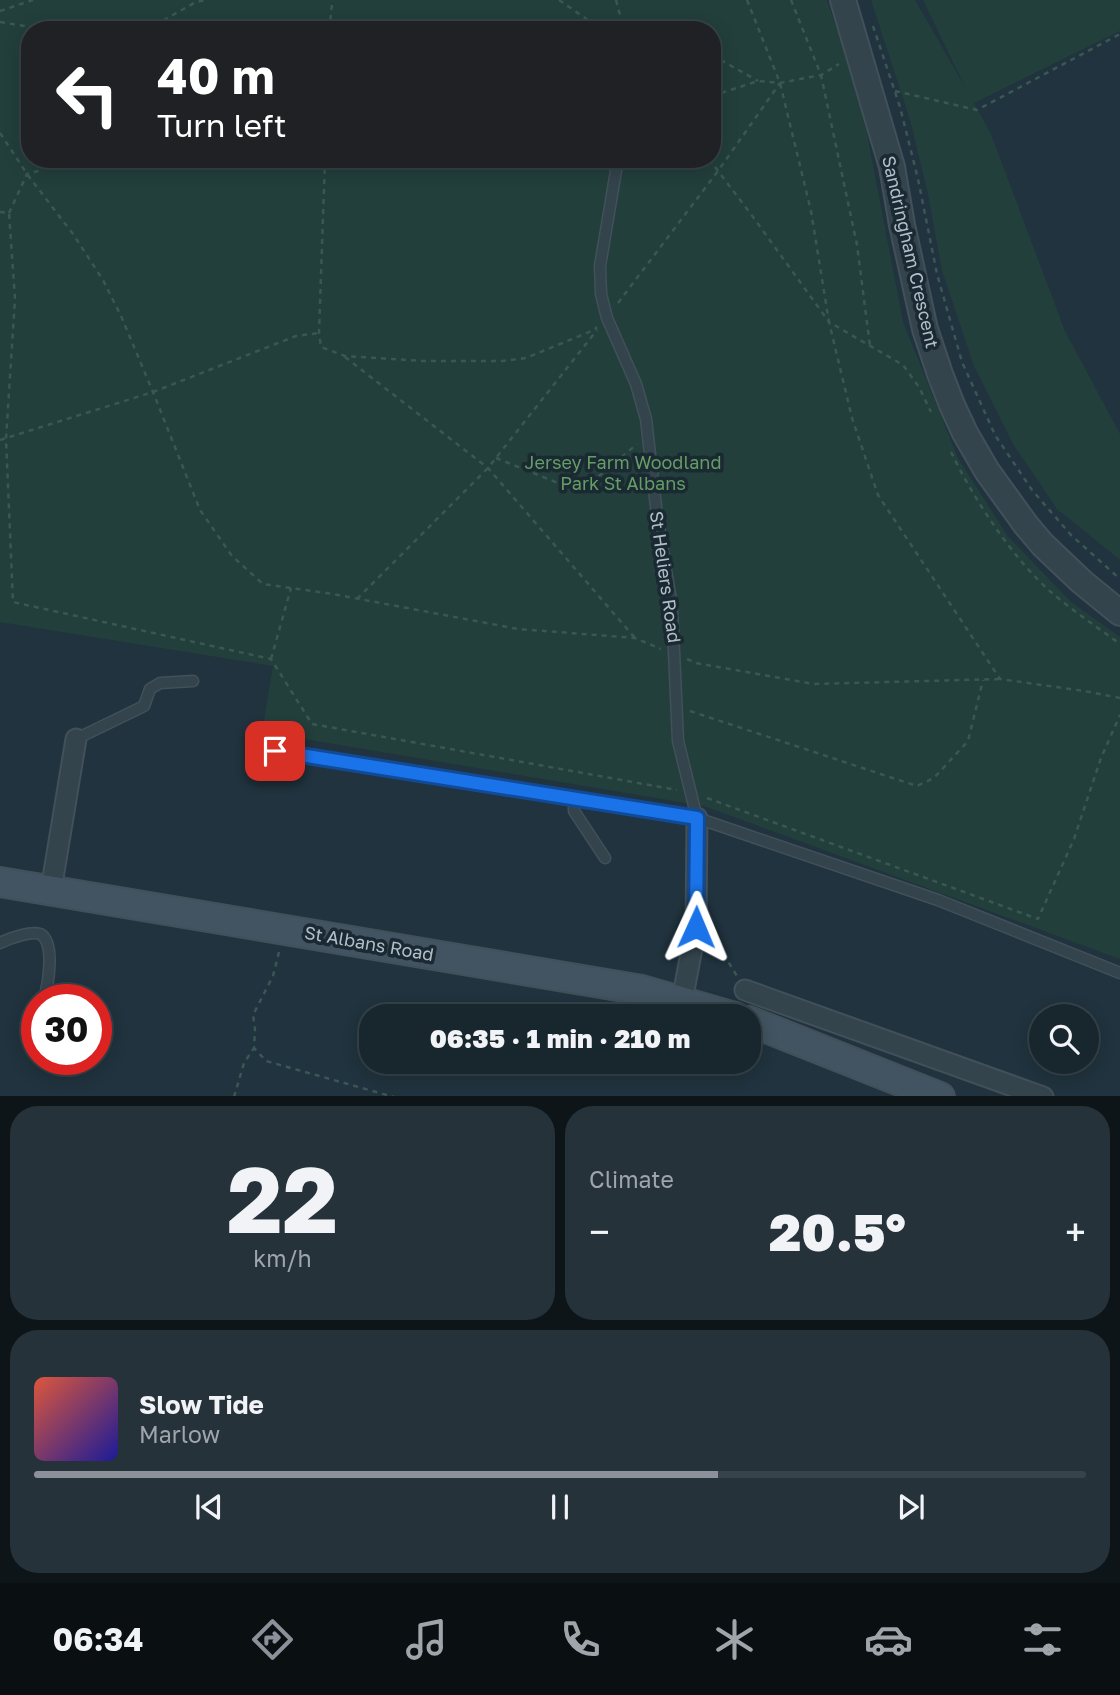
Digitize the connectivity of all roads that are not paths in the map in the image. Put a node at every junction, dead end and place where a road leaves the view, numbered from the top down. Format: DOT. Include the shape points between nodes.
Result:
graph roads {
  1 [pos="843,0"];
  2 [pos="616,168"];
  3 [pos="1120,613"];
  4 [pos="193,681"];
  5 [pos="76,739"];
  6 [pos="275,751"];
  7 [pos="574,798"];
  8 [pos="697,818"];
  9 [pos="605,858"];
  10 [pos="0,882"];
  11 [pos="51,890"];
  12 [pos="0,943"];
  13 [pos="1120,973"];
  14 [pos="48,984"];
  15 [pos="745,990"];
  16 [pos="682,1000"];
  17 [pos="694,1004"];
  18 [pos="761,1026"];
  19 [pos="937,1096"];
  20 [pos="1040,1096"];
  1 -- 3 [label="street, Sandringham Crescent" via="892,167 925,329 965,433 987,471 1043,545"];
  2 -- 8 [label="lane, St Heliers Road" via="600,266 601,294 642,401 672,607 678,741"];
  4 -- 5 [label="lane" via="160,683 150,689 144,706"];
  5 -- 11 [label="street"];
  6 -- 7 [label="lane"];
  7 -- 8 [label="lane"];
  7 -- 9 [label="lane" via="574,811"];
  8 -- 13 [label="lane" via="937,900"];
  8 -- 16 [label="street, St Heliers Road" via="696,927"];
  10 -- 11 [label="main road, St Albans Road"];
  11 -- 16 [label="main road, St Albans Road"];
  12 -- 14 [label="lane" via="34,932 41,935 50,959"];
  15 -- 20 [label="street"];
  16 -- 17 [label="main road, St Albans Road"];
  18 -- 19 [label="main road"];
}
